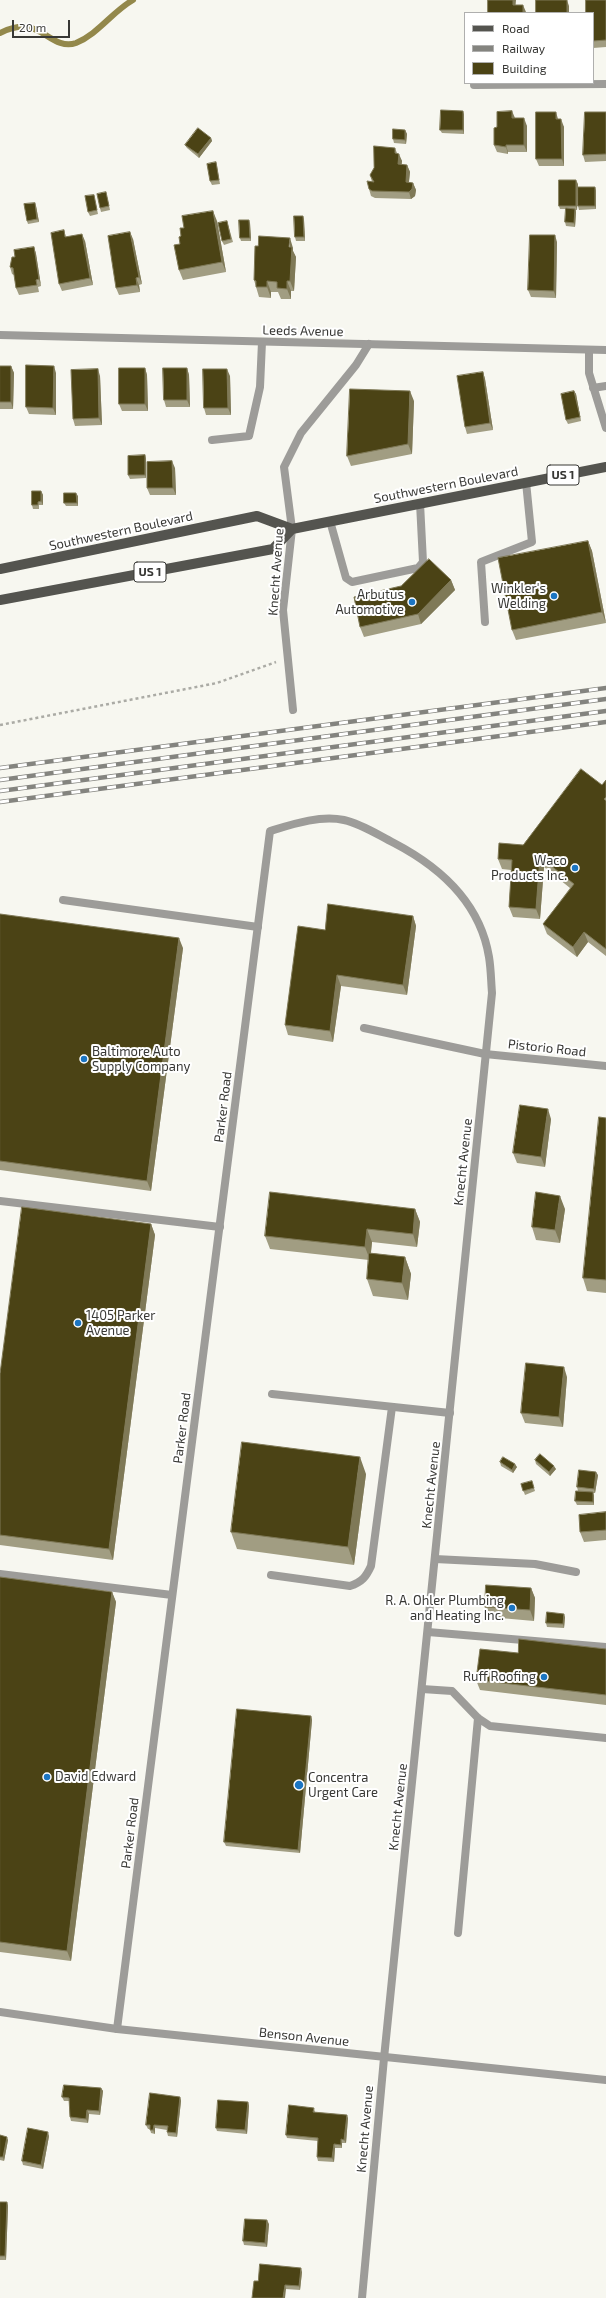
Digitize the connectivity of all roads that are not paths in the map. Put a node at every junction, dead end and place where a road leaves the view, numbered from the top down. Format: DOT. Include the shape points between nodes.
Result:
graph roads {
  1 [pos="606,84"];
  2 [pos="474,85"];
  3 [pos="0,335"];
  4 [pos="262,342"];
  5 [pos="369,344"];
  6 [pos="589,350"];
  7 [pos="606,350"];
  8 [pos="606,386"];
  9 [pos="594,388"];
  10 [pos="606,428"];
  11 [pos="212,440"];
  12 [pos="606,467"];
  13 [pos="526,482"];
  14 [pos="420,503"];
  15 [pos="330,521"];
  16 [pos="292,529"];
  17 [pos="0,569"];
  18 [pos="0,600"];
  19 [pos="485,622"];
  20 [pos="293,710"];
  21 [pos="270,831"];
  22 [pos="64,900"];
  23 [pos="258,927"];
  24 [pos="364,1028"];
  25 [pos="485,1054"];
  26 [pos="606,1066"];
  27 [pos="0,1200"];
  28 [pos="220,1227"];
  29 [pos="272,1394"];
  30 [pos="392,1407"];
  31 [pos="450,1413"];
  32 [pos="435,1559"];
  33 [pos="576,1572"];
  34 [pos="0,1574"];
  35 [pos="272,1576"];
  36 [pos="172,1595"];
  37 [pos="428,1632"];
  38 [pos="606,1647"];
  39 [pos="422,1689"];
  40 [pos="478,1718"];
  41 [pos="606,1738"];
  42 [pos="458,1933"];
  43 [pos="0,2012"];
  44 [pos="116,2029"];
  45 [pos="384,2058"];
  46 [pos="606,2080"];
  47 [pos="362,2298"];
  1 -- 2 [label="street"];
  3 -- 4 [label="street, Leeds Avenue"];
  4 -- 5 [label="street, Leeds Avenue"];
  4 -- 11 [label="street" via="260,386 249,436"];
  5 -- 6 [label="street, Leeds Avenue"];
  5 -- 16 [label="street, Knecht Avenue" via="356,365 301,433 284,466"];
  6 -- 7 [label="street, Leeds Avenue"];
  6 -- 9 [label="street" via="589,373"];
  8 -- 9 [label="street"];
  9 -- 10 [label="street"];
  12 -- 13 [label="main road, Southwestern Boulevard / US 1"];
  13 -- 14 [label="main road, Southwestern Boulevard / US 1"];
  13 -- 19 [label="street" via="532,542 482,562"];
  14 -- 15 [label="main road, Southwestern Boulevard / US 1"];
  14 -- 15 [label="street" via="423,562 418,568 352,582 346,578"];
  15 -- 16 [label="main road, Southwestern Boulevard / US 1"];
  16 -- 17 [label="main road, Southwestern Boulevard" via="258,516"];
  16 -- 18 [label="main road, US 1" via="273,549"];
  16 -- 20 [label="street, Knecht Avenue" via="283,610"];
  21 -- 23 [label="street, Parker Road"];
  21 -- 25 [label="street, Knecht Avenue" via="323,819 344,820 367,828 421,857 444,874 465,899 480,928 489,956 492,993"];
  22 -- 23 [label="street"];
  23 -- 28 [label="street, Parker Road"];
  24 -- 25 [label="street, Pistorio Road"];
  25 -- 26 [label="street, Pistorio Road"];
  25 -- 31 [label="street, Knecht Avenue"];
  27 -- 28 [label="street"];
  28 -- 36 [label="street, Parker Road"];
  29 -- 30 [label="street"];
  30 -- 31 [label="street"];
  30 -- 35 [label="street" via="371,1566 366,1577 350,1586"];
  31 -- 32 [label="street, Knecht Avenue"];
  32 -- 33 [label="street" via="535,1564"];
  32 -- 37 [label="street, Knecht Avenue"];
  34 -- 36 [label="street"];
  36 -- 44 [label="street, Parker Road"];
  37 -- 38 [label="street"];
  37 -- 39 [label="street, Knecht Avenue"];
  39 -- 40 [label="street" via="452,1691"];
  39 -- 45 [label="street, Knecht Avenue"];
  40 -- 41 [label="street" via="490,1726"];
  40 -- 42 [label="street"];
  43 -- 44 [label="street, Benson Avenue"];
  44 -- 45 [label="street, Benson Avenue"];
  45 -- 46 [label="street, Benson Avenue"];
  45 -- 47 [label="street, Knecht Avenue"];
}
